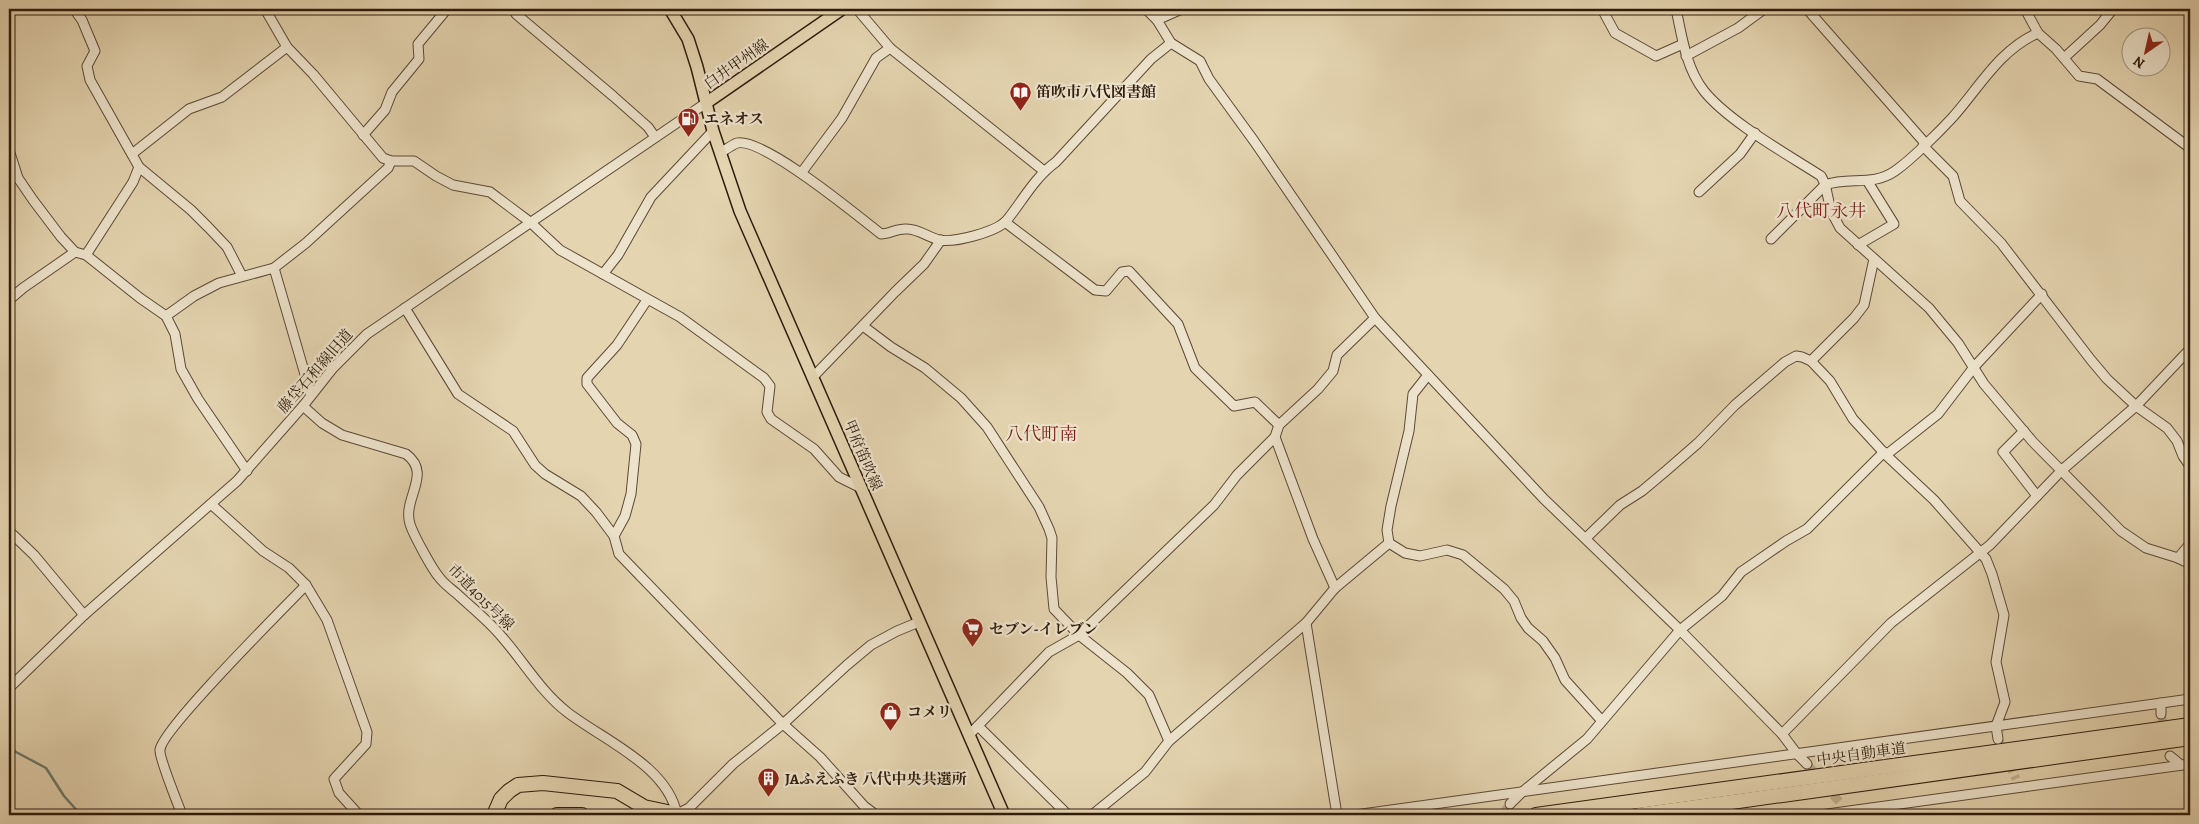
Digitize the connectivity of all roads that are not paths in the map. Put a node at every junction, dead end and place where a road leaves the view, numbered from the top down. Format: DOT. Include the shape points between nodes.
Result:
graph roads {
  1 [pos="74,9"];
  2 [pos="265,9"];
  3 [pos="447,9"];
  4 [pos="513,9"];
  5 [pos="670,9"];
  6 [pos="842,9"];
  7 [pos="857,9"];
  8 [pos="1146,9"];
  9 [pos="1182,9"];
  10 [pos="1602,9"];
  11 [pos="1676,9"];
  12 [pos="1764,9"];
  13 [pos="1807,9"];
  14 [pos="2025,9"];
  15 [pos="2113,9"];
  16 [pos="1157,20"];
  17 [pos="2038,34"];
  18 [pos="1171,43"];
  19 [pos="1684,44"];
  20 [pos="287,46"];
  21 [pos="890,48"];
  22 [pos="1686,56"];
  23 [pos="2064,58"];
  24 [pos="706,103"];
  25 [pos="713,131"];
  26 [pos="1755,133"];
  27 [pos="363,135"];
  28 [pos="655,137"];
  29 [pos="1924,144"];
  30 [pos="2190,148"];
  31 [pos="9,150"];
  32 [pos="720,153"];
  33 [pos="132,154"];
  34 [pos="391,162"];
  35 [pos="138,167"];
  36 [pos="1044,171"];
  37 [pos="802,172"];
  38 [pos="1868,182"];
  39 [pos="1825,185"];
  40 [pos="1699,192"];
  41 [pos="530,222"];
  42 [pos="1005,222"];
  43 [pos="1771,239"];
  44 [pos="941,240"];
  45 [pos="1858,245"];
  46 [pos="75,252"];
  47 [pos="86,255"];
  48 [pos="1874,259"];
  49 [pos="274,268"];
  50 [pos="603,274"];
  51 [pos="242,276"];
  52 [pos="2042,294"];
  53 [pos="9,300"];
  54 [pos="647,300"];
  55 [pos="405,308"];
  56 [pos="166,316"];
  57 [pos="1375,318"];
  58 [pos="863,326"];
  59 [pos="2190,349"];
  60 [pos="1811,361"];
  61 [pos="1974,367"];
  62 [pos="1428,375"];
  63 [pos="813,378"];
  64 [pos="311,395"];
  65 [pos="303,406"];
  66 [pos="2136,406"];
  67 [pos="1279,424"];
  68 [pos="2024,431"];
  69 [pos="1276,437"];
  70 [pos="1885,453"];
  71 [pos="2190,466"];
  72 [pos="2062,470"];
  73 [pos="247,471"];
  74 [pos="861,488"];
  75 [pos="2037,496"];
  76 [pos="211,504"];
  77 [pos="9,532"];
  78 [pos="614,536"];
  79 [pos="1586,538"];
  80 [pos="1389,543"];
  81 [pos="2190,544"];
  82 [pos="1980,553"];
  83 [pos="2178,558"];
  84 [pos="2190,564"];
  85 [pos="306,585"];
  86 [pos="1335,588"];
  87 [pos="84,614"];
  88 [pos="919,622"];
  89 [pos="1306,623"];
  90 [pos="1680,630"];
  91 [pos="1079,635"];
  92 [pos="9,688"];
  93 [pos="2190,699"];
  94 [pos="2161,703"];
  95 [pos="2162,714"];
  96 [pos="1602,721"];
  97 [pos="783,724"];
  98 [pos="2190,725"];
  99 [pos="978,726"];
  100 [pos="1996,726"];
  101 [pos="1782,734"];
  102 [pos="969,735"];
  103 [pos="2190,738"];
  104 [pos="1998,739"];
  105 [pos="1169,741"];
  106 [pos="1797,754"];
  107 [pos="2170,756"];
  108 [pos="1807,764"];
  109 [pos="2186,765"];
  110 [pos="2016,779"];
  111 [pos="2020,789"];
  112 [pos="1520,792"];
  113 [pos="1510,804"];
  114 [pos="1848,811"];
  115 [pos="182,815"];
  116 [pos="359,815"];
  117 [pos="494,815"];
  118 [pos="557,815"];
  119 [pos="582,815"];
  120 [pos="676,815"];
  121 [pos="876,815"];
  122 [pos="1004,815"];
  123 [pos="1068,815"];
  124 [pos="1092,815"];
  125 [pos="1337,815"];
  126 [pos="1355,815"];
  127 [pos="1536,815"];
  128 [pos="1639,815"];
  129 [pos="1820,815"];
  1 -- 33 [label="street" via="95,51 87,66 90,80"];
  2 -- 20 [label="street"];
  3 -- 27 [label="street" via="418,44 419,59 392,92 385,110"];
  4 -- 28 [label="street" via="614,96"];
  5 -- 24 [label="main road, 白井甲州線" via="688,39"];
  6 -- 24 [label="main road, 白井甲州線"];
  7 -- 21 [label="street"];
  8 -- 16 [label="street"];
  9 -- 16 [label="street"];
  10 -- 19 [label="street" via="1615,33 1656,56"];
  11 -- 19 [label="street"];
  12 -- 22 [label="street" via="1738,28"];
  13 -- 29 [label="street"];
  14 -- 17 [label="street"];
  15 -- 23 [label="street"];
  16 -- 18 [label="street"];
  17 -- 23 [label="street"];
  17 -- 29 [label="street" via="2025,39 1988,70 1951,118"];
  18 -- 36 [label="street" via="1151,59"];
  18 -- 57 [label="street" via="1200,61"];
  19 -- 22 [label="street"];
  20 -- 27 [label="street"];
  20 -- 33 [label="street" via="222,97 189,108"];
  21 -- 36 [label="street"];
  21 -- 37 [label="street" via="876,58 842,118"];
  22 -- 26 [label="street" via="1703,90"];
  23 -- 30 [label="street" via="2080,76 2097,79"];
  24 -- 25 [label="main road, 甲府笛吹線"];
  24 -- 28 [label="street, 藤垈石和線旧道"];
  25 -- 32 [label="main road, 甲府笛吹線"];
  25 -- 50 [label="street" via="651,197 618,255"];
  26 -- 39 [label="street" via="1821,176"];
  26 -- 40 [label="street" via="1740,154"];
  27 -- 34 [label="street" via="382,158"];
  28 -- 41 [label="street, 藤垈石和線旧道"];
  29 -- 38 [label="street" via="1895,171"];
  29 -- 52 [label="street" via="1953,176 1960,201 2001,243"];
  31 -- 46 [label="street" via="18,178"];
  32 -- 37 [label="street" via="738,143 747,144"];
  32 -- 63 [label="main road, 甲府笛吹線" via="740,211"];
  33 -- 35 [label="street"];
  34 -- 41 [label="street" via="414,161 453,185 490,192"];
  34 -- 49 [label="street" via="306,243"];
  35 -- 47 [label="street" via="134,182"];
  35 -- 51 [label="street" via="192,210 227,247"];
  36 -- 42 [label="street"];
  37 -- 44 [label="street" via="881,234 909,229"];
  38 -- 39 [label="street" via="1836,181"];
  38 -- 45 [label="street" via="1894,224"];
  39 -- 43 [label="street"];
  39 -- 45 [label="street" via="1831,211 1840,228"];
  41 -- 50 [label="street" via="560,250"];
  41 -- 55 [label="street, 藤垈石和線旧道"];
  42 -- 44 [label="street" via="984,234"];
  42 -- 67 [label="street" via="1095,290 1106,291 1122,272 1129,271 1178,324 1195,368 1218,393 1234,406 1255,402"];
  44 -- 58 [label="street" via="924,264"];
  45 -- 48 [label="street"];
  46 -- 47 [label="street"];
  46 -- 53 [label="street"];
  47 -- 56 [label="street"];
  48 -- 60 [label="street" via="1864,305"];
  48 -- 61 [label="street" via="1929,308"];
  49 -- 51 [label="street"];
  49 -- 64 [label="street"];
  50 -- 54 [label="street"];
  51 -- 56 [label="street" via="194,296"];
  52 -- 61 [label="street"];
  52 -- 66 [label="street" via="2091,360"];
  54 -- 74 [label="street" via="680,317 764,378 770,386 767,412 771,419 814,449 839,477"];
  54 -- 78 [label="street" via="617,345 587,378 587,384 617,423 632,435 636,444 631,494 625,516"];
  55 -- 64 [label="street, 藤垈石和線旧道" via="352,346"];
  55 -- 78 [label="street" via="458,394 513,431 535,465 581,496"];
  56 -- 73 [label="street" via="175,334 181,369"];
  57 -- 62 [label="street"];
  57 -- 67 [label="street" via="1337,355 1333,371 1318,389"];
  58 -- 63 [label="street"];
  58 -- 91 [label="street" via="925,368 961,398 987,427 1039,507 1049,529 1054,609"];
  59 -- 66 [label="street"];
  60 -- 70 [label="street" via="1830,381 1852,419"];
  60 -- 79 [label="street" via="1796,356 1785,362 1673,465 1620,506"];
  61 -- 68 [label="street" via="1984,384"];
  61 -- 70 [label="street" via="1938,414"];
  62 -- 79 [label="street" via="1544,499"];
  62 -- 80 [label="street" via="1413,394 1409,431 1387,530"];
  63 -- 74 [label="main road, 甲府笛吹線"];
  64 -- 65 [label="street, 藤垈石和線旧道"];
  65 -- 73 [label="street, 藤垈石和線旧道"];
  65 -- 120 [label="street, 市道4015号線" via="342,435 406,454 414,460 418,468 409,512 410,524 438,577 502,636 566,712 626,752 662,782 670,792"];
  66 -- 71 [label="street" via="2167,428"];
  66 -- 72 [label="street"];
  67 -- 69 [label="street"];
  68 -- 72 [label="street"];
  68 -- 75 [label="street" via="2003,452"];
  69 -- 86 [label="street" via="1313,539"];
  69 -- 91 [label="street" via="1237,475 1214,505"];
  70 -- 82 [label="street" via="1934,500"];
  70 -- 90 [label="street" via="1807,528 1741,572 1722,596"];
  72 -- 75 [label="street"];
  72 -- 83 [label="street" via="2120,531 2146,548"];
  73 -- 76 [label="street, 藤垈石和線旧道"];
  74 -- 88 [label="main road, 甲府笛吹線"];
  75 -- 82 [label="street"];
  76 -- 85 [label="street"];
  76 -- 87 [label="street, 藤垈石和線旧道"];
  77 -- 87 [label="street" via="34,555"];
  78 -- 97 [label="street" via="620,554"];
  79 -- 90 [label="street"];
  80 -- 86 [label="street"];
  80 -- 96 [label="street" via="1405,554 1420,556 1447,550 1463,555 1504,589 1514,601 1520,618 1543,641 1565,680"];
  81 -- 83 [label="street"];
  82 -- 100 [label="street" via="1992,574 2004,615 1996,662 2005,702"];
  82 -- 101 [label="street" via="1891,623"];
  83 -- 84 [label="street"];
  85 -- 115 [label="street" via="164,738 160,751"];
  85 -- 116 [label="street" via="327,620 367,732 366,744 334,779 339,793"];
  86 -- 89 [label="street"];
  87 -- 92 [label="street, 藤垈石和線旧道"];
  88 -- 97 [label="street" via="871,645"];
  88 -- 102 [label="main road, 甲府笛吹線"];
  89 -- 105 [label="street"];
  89 -- 125 [label="street"];
  90 -- 96 [label="street"];
  90 -- 101 [label="street"];
  91 -- 99 [label="street" via="1049,652"];
  91 -- 105 [label="street" via="1127,673 1148,695"];
  93 -- 94 [label="street"];
  94 -- 95 [label="street"];
  94 -- 100 [label="street"];
  96 -- 112 [label="street" via="1587,739"];
  97 -- 120 [label="street" via="733,764 689,808"];
  97 -- 121 [label="street"];
  98 -- 127 [label="highway, 中央自動車道"];
  99 -- 102 [label="street"];
  99 -- 123 [label="street"];
  100 -- 104 [label="street"];
  100 -- 106 [label="street"];
  101 -- 106 [label="street"];
  102 -- 122 [label="main road, 甲府笛吹線"];
  103 -- 128 [label="highway, 中央自動車道"];
  105 -- 124 [label="street" via="1145,772"];
  106 -- 108 [label="street"];
  106 -- 112 [label="street"];
  107 -- 109 [label="street"];
  109 -- 111 [label="street"];
  110 -- 111 [label="street"];
  111 -- 114 [label="street"];
  112 -- 113 [label="street"];
  112 -- 126 [label="street"];
  114 -- 129 [label="street"];
  117 -- 120 [label="highway" via="501,799 509,791 518,786 543,783 616,791 644,807"];
  118 -- 119 [label="highway"];
}
